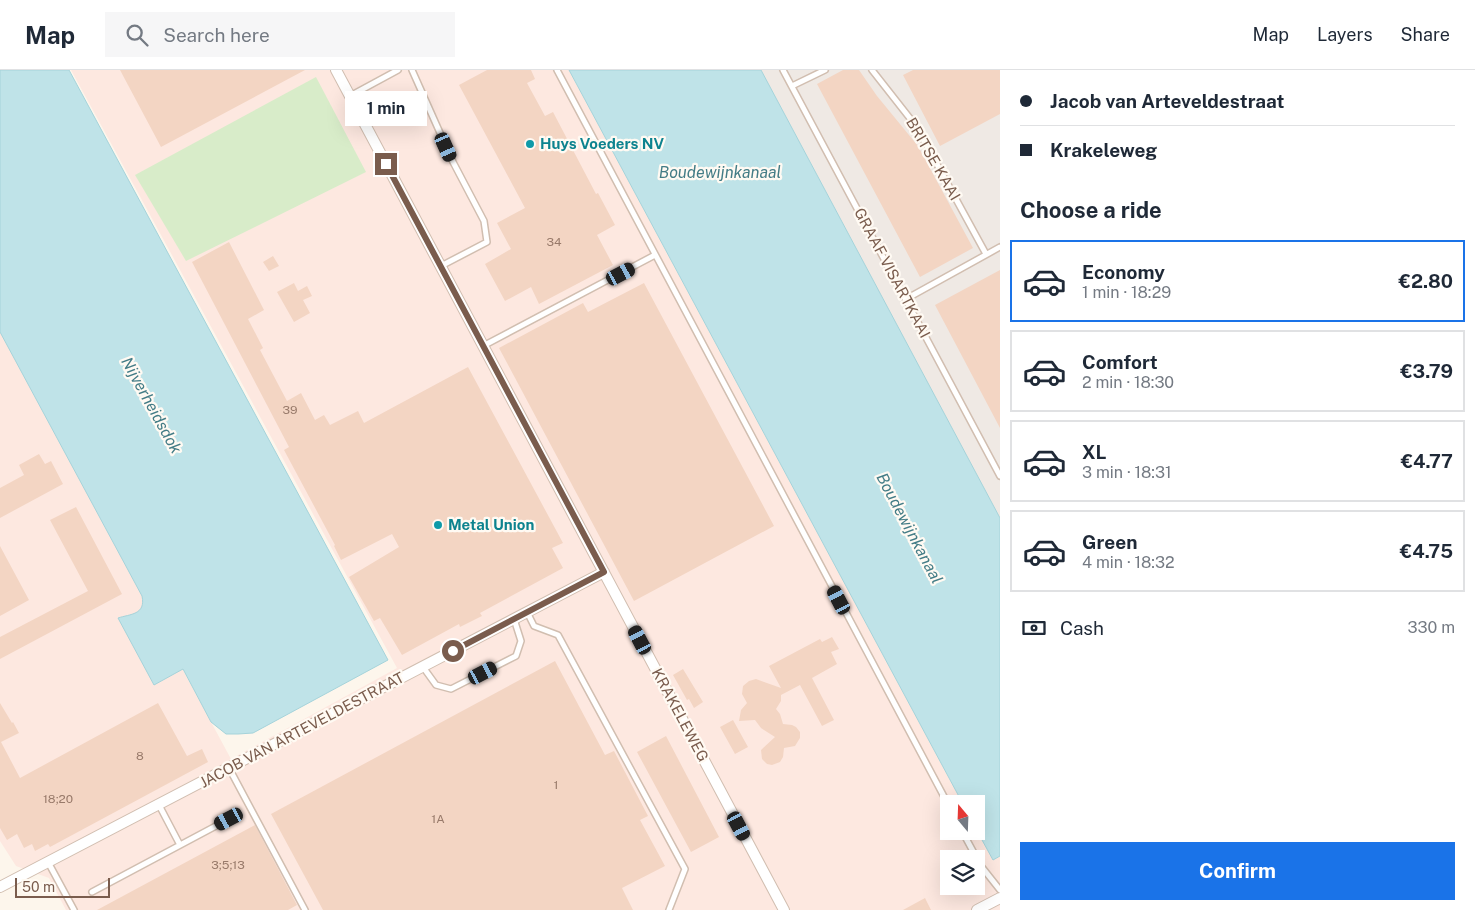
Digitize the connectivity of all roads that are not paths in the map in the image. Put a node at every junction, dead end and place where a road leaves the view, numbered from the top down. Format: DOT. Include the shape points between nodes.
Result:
graph roads {
  1 [pos="336,70"];
  2 [pos="398,70"];
  3 [pos="412,70"];
  4 [pos="557,70"];
  5 [pos="783,70"];
  6 [pos="825,70"];
  7 [pos="872,70"];
  8 [pos="792,86"];
  9 [pos="350,96"];
  10 [pos="1000,247"];
  11 [pos="986,254"];
  12 [pos="655,255"];
  13 [pos="441,266"];
  14 [pos="906,299"];
  15 [pos="483,346"];
  16 [pos="1000,476"];
  17 [pos="604,572"];
  18 [pos="527,612"];
  19 [pos="514,619"];
  20 [pos="422,667"];
  21 [pos="229,768"];
  22 [pos="943,795"];
  23 [pos="159,805"];
  24 [pos="229,819"];
  25 [pos="967,840"];
  26 [pos="180,845"];
  27 [pos="48,862"];
  28 [pos="0,887"];
  29 [pos="1000,890"];
  30 [pos="92,892"];
  31 [pos="1000,898"];
  32 [pos="74,910"];
  33 [pos="305,910"];
  34 [pos="668,910"];
  35 [pos="784,910"];
  36 [pos="977,910"];
  1 -- 9 [label="street, KRAKELEWEG"];
  2 -- 9 [label="lane"];
  3 -- 13 [label="lane" via="453,162 484,221 487,242"];
  4 -- 12 [label="lane"];
  5 -- 8 [label="lane, GRAAF VISARTKAAI"];
  6 -- 8 [label="lane"];
  7 -- 11 [label="lane, BRITSE KAAI" via="916,126"];
  8 -- 14 [label="lane, GRAAF VISARTKAAI"];
  9 -- 13 [label="street, KRAKELEWEG"];
  10 -- 11 [label="lane"];
  11 -- 14 [label="lane"];
  12 -- 15 [label="lane"];
  12 -- 22 [label="lane"];
  13 -- 15 [label="street, KRAKELEWEG"];
  14 -- 16 [label="lane, GRAAF VISARTKAAI"];
  15 -- 17 [label="street, KRAKELEWEG"];
  17 -- 18 [label="street, JACOB VAN ARTEVELDESTRAAT"];
  17 -- 35 [label="street, KRAKELEWEG"];
  18 -- 19 [label="street, JACOB VAN ARTEVELDESTRAAT"];
  18 -- 34 [label="lane" via="534,626 558,635 685,869"];
  19 -- 20 [label="street, JACOB VAN ARTEVELDESTRAAT"];
  19 -- 20 [label="lane" via="521,640 516,656 451,689 436,686"];
  20 -- 21 [label="street, JACOB VAN ARTEVELDESTRAAT"];
  21 -- 23 [label="street, JACOB VAN ARTEVELDESTRAAT"];
  21 -- 33 [label="lane"];
  23 -- 26 [label="lane"];
  23 -- 27 [label="street, JACOB VAN ARTEVELDESTRAAT"];
  24 -- 26 [label="lane"];
  25 -- 29 [label="lane" via="981,866"];
  26 -- 30 [label="lane"];
  27 -- 28 [label="street, JACOB VAN ARTEVELDESTRAAT"];
  27 -- 32 [label="lane"];
  31 -- 36 [label="street"];
}
